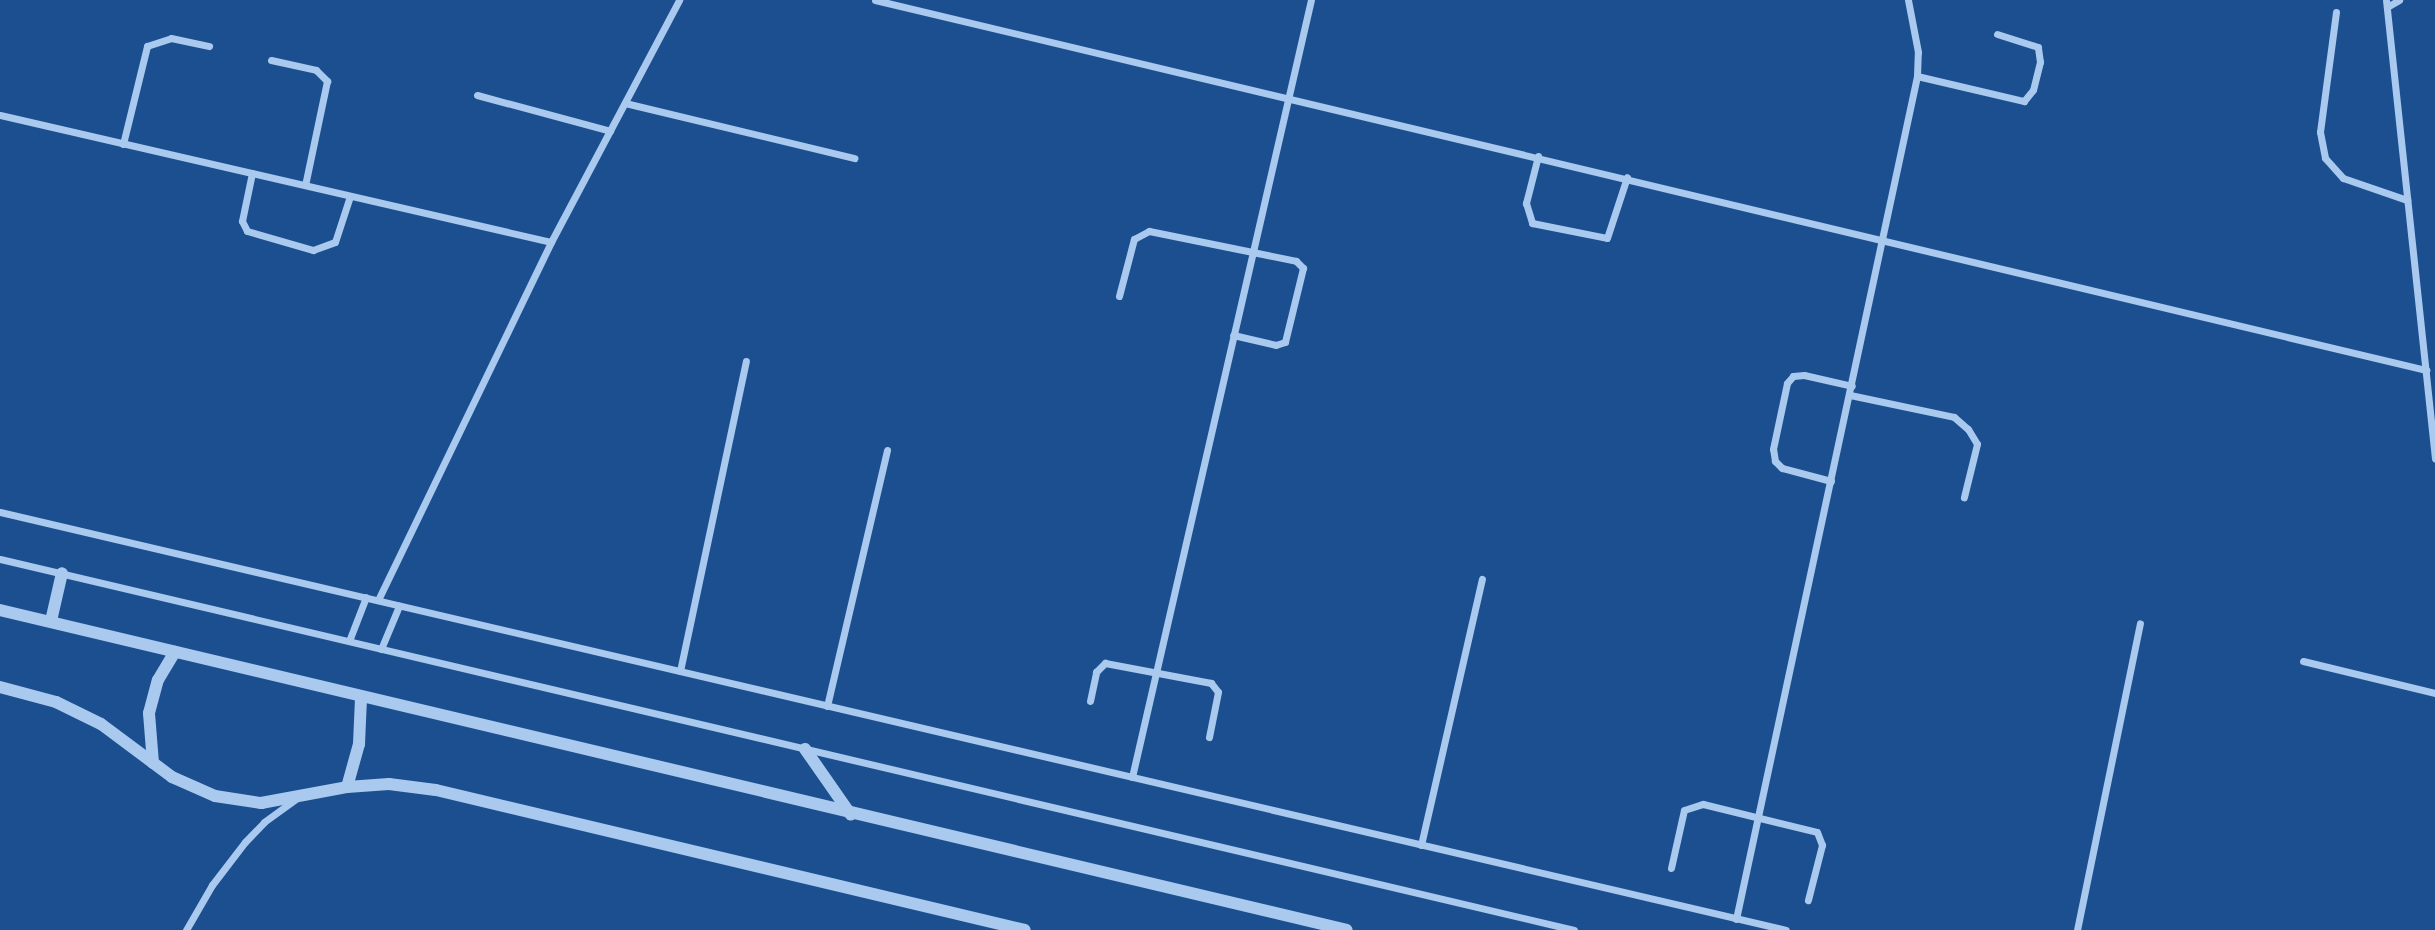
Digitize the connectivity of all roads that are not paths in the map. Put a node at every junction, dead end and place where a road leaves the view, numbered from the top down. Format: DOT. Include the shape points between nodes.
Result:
graph roads {
  1 [pos="679,0"];
  2 [pos="875,0"];
  3 [pos="1311,0"];
  4 [pos="1908,0"];
  5 [pos="2399,0"];
  6 [pos="2386,3"];
  7 [pos="2336,12"];
  8 [pos="1997,34"];
  9 [pos="209,46"];
  10 [pos="271,60"];
  11 [pos="1917,76"];
  12 [pos="477,95"];
  13 [pos="1287,97"];
  14 [pos="625,103"];
  15 [pos="0,115"];
  16 [pos="610,131"];
  17 [pos="123,144"];
  18 [pos="1538,156"];
  19 [pos="854,158"];
  20 [pos="253,173"];
  21 [pos="1627,177"];
  22 [pos="305,185"];
  23 [pos="350,196"];
  24 [pos="2407,200"];
  25 [pos="1884,238"];
  26 [pos="551,242"];
  27 [pos="1252,252"];
  28 [pos="1119,296"];
  29 [pos="1233,335"];
  30 [pos="746,361"];
  31 [pos="2426,370"];
  32 [pos="1852,386"];
  33 [pos="1850,395"];
  34 [pos="887,450"];
  35 [pos="2435,458"];
  36 [pos="1831,481"];
  37 [pos="1964,497"];
  38 [pos="0,512"];
  39 [pos="0,559"];
  40 [pos="62,573"];
  41 [pos="1482,579"];
  42 [pos="366,597"];
  43 [pos="378,600"];
  44 [pos="399,606"];
  45 [pos="0,610"];
  46 [pos="51,621"];
  47 [pos="2140,623"];
  48 [pos="349,641"];
  49 [pos="381,649"];
  50 [pos="175,652"];
  51 [pos="2303,661"];
  52 [pos="680,671"];
  53 [pos="1156,672"];
  54 [pos="0,687"];
  55 [pos="2435,693"];
  56 [pos="361,698"];
  57 [pos="1090,701"];
  58 [pos="827,706"];
  59 [pos="1209,737"];
  60 [pos="805,749"];
  61 [pos="153,763"];
  62 [pos="1132,777"];
  63 [pos="347,787"];
  64 [pos="296,799"];
  65 [pos="851,815"];
  66 [pos="1758,817"];
  67 [pos="1421,845"];
  68 [pos="1671,868"];
  69 [pos="1808,900"];
  70 [pos="1736,919"];
  71 [pos="186,930"];
  72 [pos="1025,930"];
  73 [pos="1347,930"];
  74 [pos="1574,930"];
  75 [pos="1786,930"];
  76 [pos="2077,930"];
  1 -- 14 [label="street"];
  2 -- 13 [label="street"];
  3 -- 13 [label="street"];
  4 -- 11 [label="street" via="1918,52"];
  5 -- 6 [label="street"];
  6 -- 24 [label="street"];
  7 -- 24 [label="street" via="2319,132 2325,158 2343,178"];
  8 -- 11 [label="street" via="2038,47 2040,62 2033,90 2024,100"];
  9 -- 17 [label="street" via="171,38 147,46"];
  10 -- 22 [label="street" via="316,70 327,80"];
  11 -- 25 [label="street"];
  12 -- 16 [label="street"];
  13 -- 18 [label="street"];
  13 -- 27 [label="street"];
  14 -- 16 [label="street"];
  14 -- 19 [label="street"];
  15 -- 17 [label="street"];
  16 -- 26 [label="street"];
  17 -- 20 [label="street"];
  18 -- 21 [label="street"];
  18 -- 21 [label="street" via="1526,203 1532,223 1607,238"];
  20 -- 22 [label="street"];
  20 -- 23 [label="street" via="243,220 247,231 313,250 335,242"];
  21 -- 25 [label="street"];
  22 -- 23 [label="street"];
  23 -- 26 [label="street"];
  24 -- 31 [label="street"];
  25 -- 31 [label="street"];
  25 -- 32 [label="street"];
  26 -- 43 [label="street"];
  27 -- 28 [label="street" via="1149,231 1134,239"];
  27 -- 29 [label="street"];
  27 -- 29 [label="street" via="1296,261 1303,268 1303,278 1285,342 1276,345"];
  29 -- 53 [label="street"];
  30 -- 52 [label="street"];
  31 -- 35 [label="street"];
  32 -- 33 [label="street"];
  32 -- 36 [label="street" via="1804,375 1793,376 1787,383 1773,449 1775,461 1782,468"];
  33 -- 36 [label="street"];
  33 -- 37 [label="street" via="1954,417 1969,429 1977,444"];
  34 -- 58 [label="street"];
  36 -- 66 [label="street"];
  38 -- 42 [label="street"];
  39 -- 40 [label="street"];
  40 -- 46 [label="street"];
  40 -- 48 [label="street"];
  41 -- 67 [label="street"];
  42 -- 43 [label="street"];
  42 -- 48 [label="street"];
  43 -- 44 [label="street"];
  44 -- 49 [label="street"];
  44 -- 52 [label="street"];
  45 -- 46 [label="street"];
  46 -- 50 [label="street"];
  47 -- 76 [label="street"];
  48 -- 49 [label="street"];
  49 -- 60 [label="street"];
  50 -- 56 [label="street"];
  50 -- 61 [label="street" via="152,696 148,730"];
  51 -- 55 [label="street"];
  52 -- 58 [label="street"];
  53 -- 57 [label="street" via="1101,664"];
  53 -- 59 [label="street" via="1216,686"];
  53 -- 62 [label="street"];
  54 -- 61 [label="street" via="56,702 101,724"];
  56 -- 63 [label="street" via="359,744"];
  56 -- 65 [label="street"];
  58 -- 62 [label="street"];
  60 -- 65 [label="street"];
  60 -- 74 [label="street"];
  61 -- 64 [label="street" via="215,796 261,803"];
  62 -- 67 [label="street"];
  63 -- 64 [label="street"];
  63 -- 72 [label="street" via="436,790"];
  64 -- 71 [label="street" via="245,842"];
  65 -- 73 [label="street"];
  66 -- 68 [label="street" via="1698,803 1688,806"];
  66 -- 69 [label="street" via="1819,836 1822,845"];
  66 -- 70 [label="street"];
  67 -- 70 [label="street"];
  70 -- 75 [label="street"];
}
